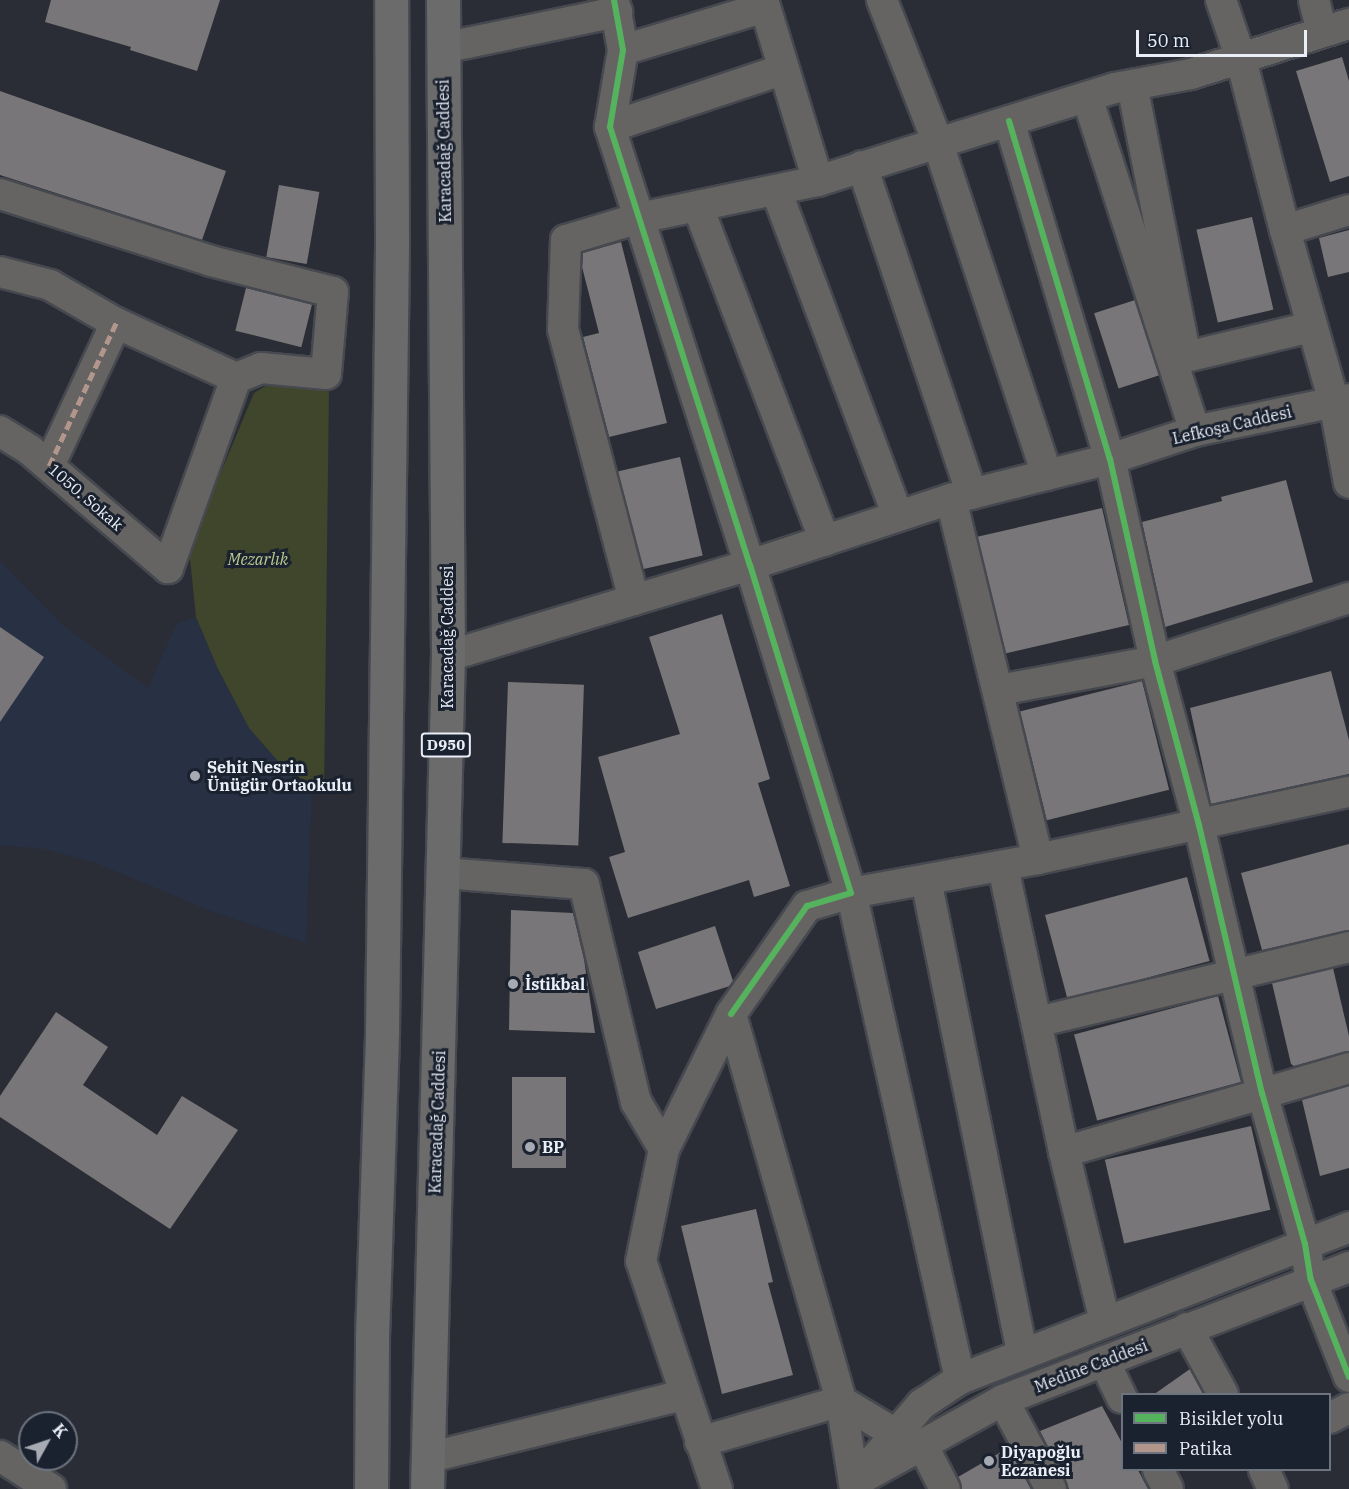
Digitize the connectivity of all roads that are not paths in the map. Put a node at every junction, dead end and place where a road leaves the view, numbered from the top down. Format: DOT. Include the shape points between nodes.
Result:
graph roads {
  1 [pos="391,0"];
  2 [pos="443,0"];
  3 [pos="882,0"];
  4 [pos="1221,0"];
  5 [pos="1314,0"];
  6 [pos="764,3"];
  7 [pos="615,6"];
  8 [pos="1336,28"];
  9 [pos="443,48"];
  10 [pos="623,50"];
  11 [pos="1241,59"];
  12 [pos="784,69"];
  13 [pos="1132,85"];
  14 [pos="1087,97"];
  15 [pos="1009,121"];
  16 [pos="610,127"];
  17 [pos="938,143"];
  18 [pos="862,166"];
  19 [pos="818,180"];
  20 [pos="776,190"];
  21 [pos="0,194"];
  22 [pos="698,207"];
  23 [pos="1349,210"];
  24 [pos="639,218"];
  25 [pos="1285,230"];
  26 [pos="0,272"];
  27 [pos="116,323"];
  28 [pos="1311,327"];
  29 [pos="236,378"];
  30 [pos="1341,400"];
  31 [pos="0,431"];
  32 [pos="1195,431"];
  33 [pos="1110,459"];
  34 [pos="49,466"];
  35 [pos="1047,475"];
  36 [pos="1349,483"];
  37 [pos="962,497"];
  38 [pos="898,516"];
  39 [pos="825,541"];
  40 [pos="750,565"];
  41 [pos="1349,598"];
  42 [pos="633,600"];
  43 [pos="448,656"];
  44 [pos="1155,661"];
  45 [pos="999,690"];
  46 [pos="1349,792"];
  47 [pos="1199,825"];
  48 [pos="1038,859"];
  49 [pos="1003,867"];
  50 [pos="443,873"];
  51 [pos="926,880"];
  52 [pos="851,893"];
  53 [pos="1349,946"];
  54 [pos="1234,974"];
  55 [pos="731,1014"];
  56 [pos="1037,1023"];
  57 [pos="1349,1068"];
  58 [pos="1262,1093"];
  59 [pos="664,1149"];
  60 [pos="1064,1152"];
  61 [pos="1349,1227"];
  62 [pos="1305,1244"];
  63 [pos="1349,1267"];
  64 [pos="1311,1280"];
  65 [pos="1105,1322"];
  66 [pos="1187,1328"];
  67 [pos="1022,1353"];
  68 [pos="1104,1361"];
  69 [pos="1349,1377"];
  70 [pos="960,1379"];
  71 [pos="1223,1393"];
  72 [pos="684,1395"];
  73 [pos="1121,1396"];
  74 [pos="1003,1400"];
  75 [pos="841,1401"];
  76 [pos="1349,1408"];
  77 [pos="1331,1417"];
  78 [pos="894,1433"];
  79 [pos="700,1442"];
  80 [pos="923,1446"];
  81 [pos="0,1456"];
  82 [pos="1159,1471"];
  83 [pos="1264,1471"];
  84 [pos="427,1474"];
  85 [pos="849,1486"];
  86 [pos="51,1489"];
  87 [pos="371,1489"];
  88 [pos="717,1489"];
  89 [pos="945,1489"];
  90 [pos="1051,1489"];
  91 [pos="1168,1489"];
  92 [pos="1273,1489"];
  1 -- 87 [label="highway" via="382,1030"];
  2 -- 9 [label="highway, Karacadağ Caddesi / D950"];
  3 -- 17 [label="street"];
  4 -- 11 [label="street"];
  5 -- 8 [label="street"];
  6 -- 10 [label="street"];
  6 -- 12 [label="street"];
  7 -- 9 [label="street"];
  7 -- 10 [label="street"];
  8 -- 11 [label="street"];
  9 -- 43 [label="highway, Karacadağ Caddesi / D950"];
  10 -- 16 [label="street"];
  11 -- 13 [label="street"];
  11 -- 25 [label="street"];
  12 -- 16 [label="street"];
  12 -- 19 [label="street"];
  13 -- 14 [label="street"];
  13 -- 28 [label="street" via="1186,357"];
  14 -- 15 [label="street"];
  14 -- 32 [label="street"];
  15 -- 17 [label="street"];
  15 -- 33 [label="street"];
  16 -- 24 [label="street"];
  17 -- 18 [label="street"];
  17 -- 35 [label="street"];
  18 -- 19 [label="street"];
  18 -- 37 [label="street"];
  19 -- 20 [label="street"];
  20 -- 22 [label="street"];
  20 -- 38 [label="street"];
  21 -- 29 [label="street" via="211,261 333,292 326,374 261,368"];
  22 -- 24 [label="street"];
  22 -- 39 [label="street"];
  23 -- 25 [label="street"];
  24 -- 40 [label="street"];
  24 -- 42 [label="street" via="566,240 563,329"];
  25 -- 28 [label="street"];
  26 -- 27 [label="street" via="50,285"];
  27 -- 29 [label="street"];
  27 -- 34 [label="street"];
  28 -- 30 [label="street"];
  29 -- 34 [label="street, 1050. Sokak" via="168,568"];
  30 -- 32 [label="street, Lefkoşa Caddesi"];
  30 -- 36 [label="street"];
  31 -- 34 [label="street, 1050. Sokak"];
  32 -- 33 [label="street, Lefkoşa Caddesi"];
  33 -- 35 [label="street, Lefkoşa Caddesi"];
  33 -- 44 [label="street"];
  35 -- 37 [label="street, Lefkoşa Caddesi"];
  37 -- 38 [label="street, Lefkoşa Caddesi"];
  37 -- 45 [label="street"];
  38 -- 39 [label="street, Lefkoşa Caddesi"];
  39 -- 40 [label="street, Lefkoşa Caddesi"];
  40 -- 42 [label="street, Lefkoşa Caddesi"];
  40 -- 52 [label="street"];
  41 -- 44 [label="street"];
  42 -- 43 [label="street, Lefkoşa Caddesi"];
  43 -- 50 [label="highway, Karacadağ Caddesi / D950"];
  44 -- 45 [label="street"];
  44 -- 47 [label="street"];
  45 -- 48 [label="street"];
  46 -- 47 [label="street"];
  47 -- 48 [label="street"];
  47 -- 54 [label="street"];
  48 -- 49 [label="street"];
  49 -- 51 [label="street"];
  49 -- 56 [label="street"];
  50 -- 59 [label="street" via="584,884 636,1102"];
  50 -- 84 [label="highway, Karacadağ Caddesi / D950"];
  51 -- 52 [label="street"];
  51 -- 67 [label="street"];
  52 -- 55 [label="street" via="807,906"];
  52 -- 70 [label="street"];
  53 -- 54 [label="street"];
  54 -- 56 [label="street"];
  54 -- 58 [label="street"];
  55 -- 59 [label="street"];
  55 -- 75 [label="street"];
  56 -- 60 [label="street"];
  57 -- 58 [label="street"];
  58 -- 60 [label="street"];
  58 -- 62 [label="street"];
  59 -- 72 [label="street" via="641,1261"];
  60 -- 65 [label="street"];
  61 -- 62 [label="street"];
  62 -- 64 [label="street"];
  62 -- 65 [label="street"];
  63 -- 64 [label="street, Medine Caddesi"];
  64 -- 66 [label="street, Medine Caddesi"];
  64 -- 69 [label="street"];
  65 -- 67 [label="street"];
  66 -- 68 [label="street, Medine Caddesi"];
  66 -- 71 [label="street"];
  67 -- 70 [label="street"];
  68 -- 73 [label="street"];
  68 -- 74 [label="street, Medine Caddesi"];
  70 -- 78 [label="street" via="922,1404"];
  72 -- 79 [label="street"];
  72 -- 84 [label="street"];
  74 -- 80 [label="street, Medine Caddesi"];
  74 -- 90 [label="street"];
  75 -- 78 [label="street"];
  75 -- 79 [label="street"];
  75 -- 85 [label="street"];
  76 -- 77 [label="street"];
  78 -- 80 [label="street"];
  78 -- 85 [label="street"];
  79 -- 88 [label="street"];
  80 -- 85 [label="street, Medine Caddesi"];
  80 -- 89 [label="street"];
  81 -- 86 [label="street"];
  82 -- 91 [label="street"];
  83 -- 92 [label="street"];
}
